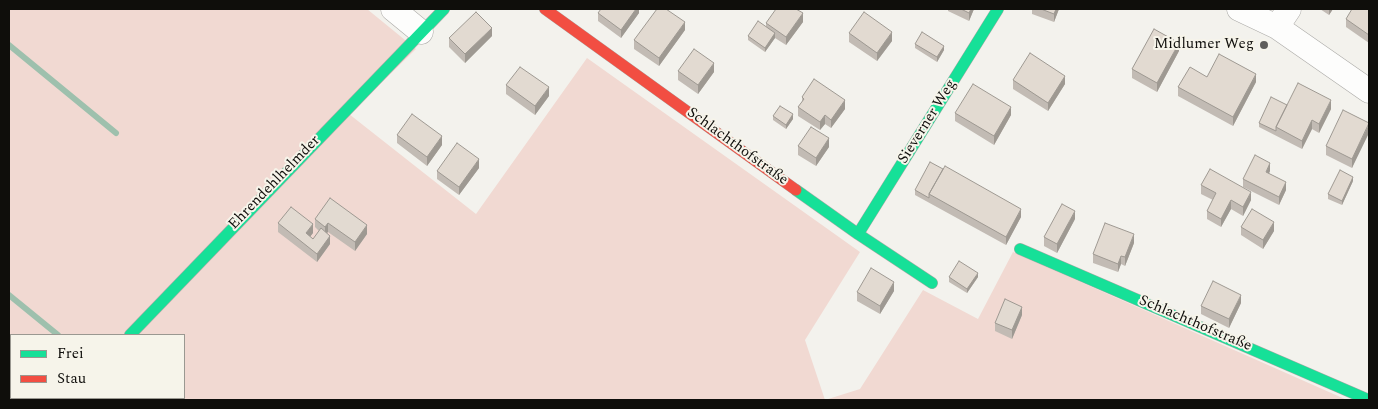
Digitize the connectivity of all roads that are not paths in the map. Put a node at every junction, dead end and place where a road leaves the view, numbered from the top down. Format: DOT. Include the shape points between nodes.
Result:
graph roads {
  1 [pos="393,9"];
  2 [pos="444,9"];
  3 [pos="545,9"];
  4 [pos="998,9"];
  5 [pos="1239,9"];
  6 [pos="1283,18"];
  7 [pos="421,32"];
  8 [pos="1369,91"];
  9 [pos="858,234"];
  10 [pos="1020,248"];
  11 [pos="932,283"];
  12 [pos="131,334"];
  13 [pos="1369,400"];
  1 -- 7 [label="street"];
  2 -- 7 [label="street, Ehrendehlhelmder"];
  3 -- 9 [label="street, Schlachthofstraße"];
  4 -- 9 [label="street, Sieverner Weg"];
  5 -- 6 [label="street"];
  6 -- 8 [label="street"];
  7 -- 12 [label="street, Ehrendehlhelmder"];
  9 -- 11 [label="street, Schlachthofstraße"];
  10 -- 13 [label="street, Schlachthofstraße"];
}
